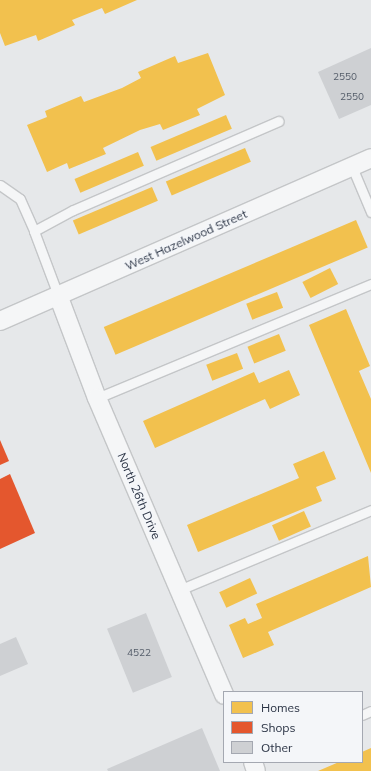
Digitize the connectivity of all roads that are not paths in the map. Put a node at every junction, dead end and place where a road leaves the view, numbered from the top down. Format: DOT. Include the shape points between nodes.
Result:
graph roads {
  1 [pos="279,121"];
  2 [pos="371,158"];
  3 [pos="352,167"];
  4 [pos="0,185"];
  5 [pos="371,212"];
  6 [pos="34,231"];
  7 [pos="371,284"];
  8 [pos="58,295"];
  9 [pos="0,321"];
  10 [pos="97,398"];
  11 [pos="371,510"];
  12 [pos="180,590"];
  13 [pos="223,693"];
  1 -- 6 [label="lane" via="73,210"];
  2 -- 3 [label="street, West Hazelwood Street"];
  3 -- 5 [label="lane"];
  3 -- 8 [label="street, West Hazelwood Street"];
  4 -- 6 [label="lane" via="20,199"];
  6 -- 8 [label="lane"];
  7 -- 10 [label="lane"];
  8 -- 9 [label="street, West Hazelwood Street"];
  8 -- 10 [label="street, North 26th Drive"];
  10 -- 12 [label="street, North 26th Drive"];
  11 -- 12 [label="lane"];
  12 -- 13 [label="street, North 26th Drive"];
}
